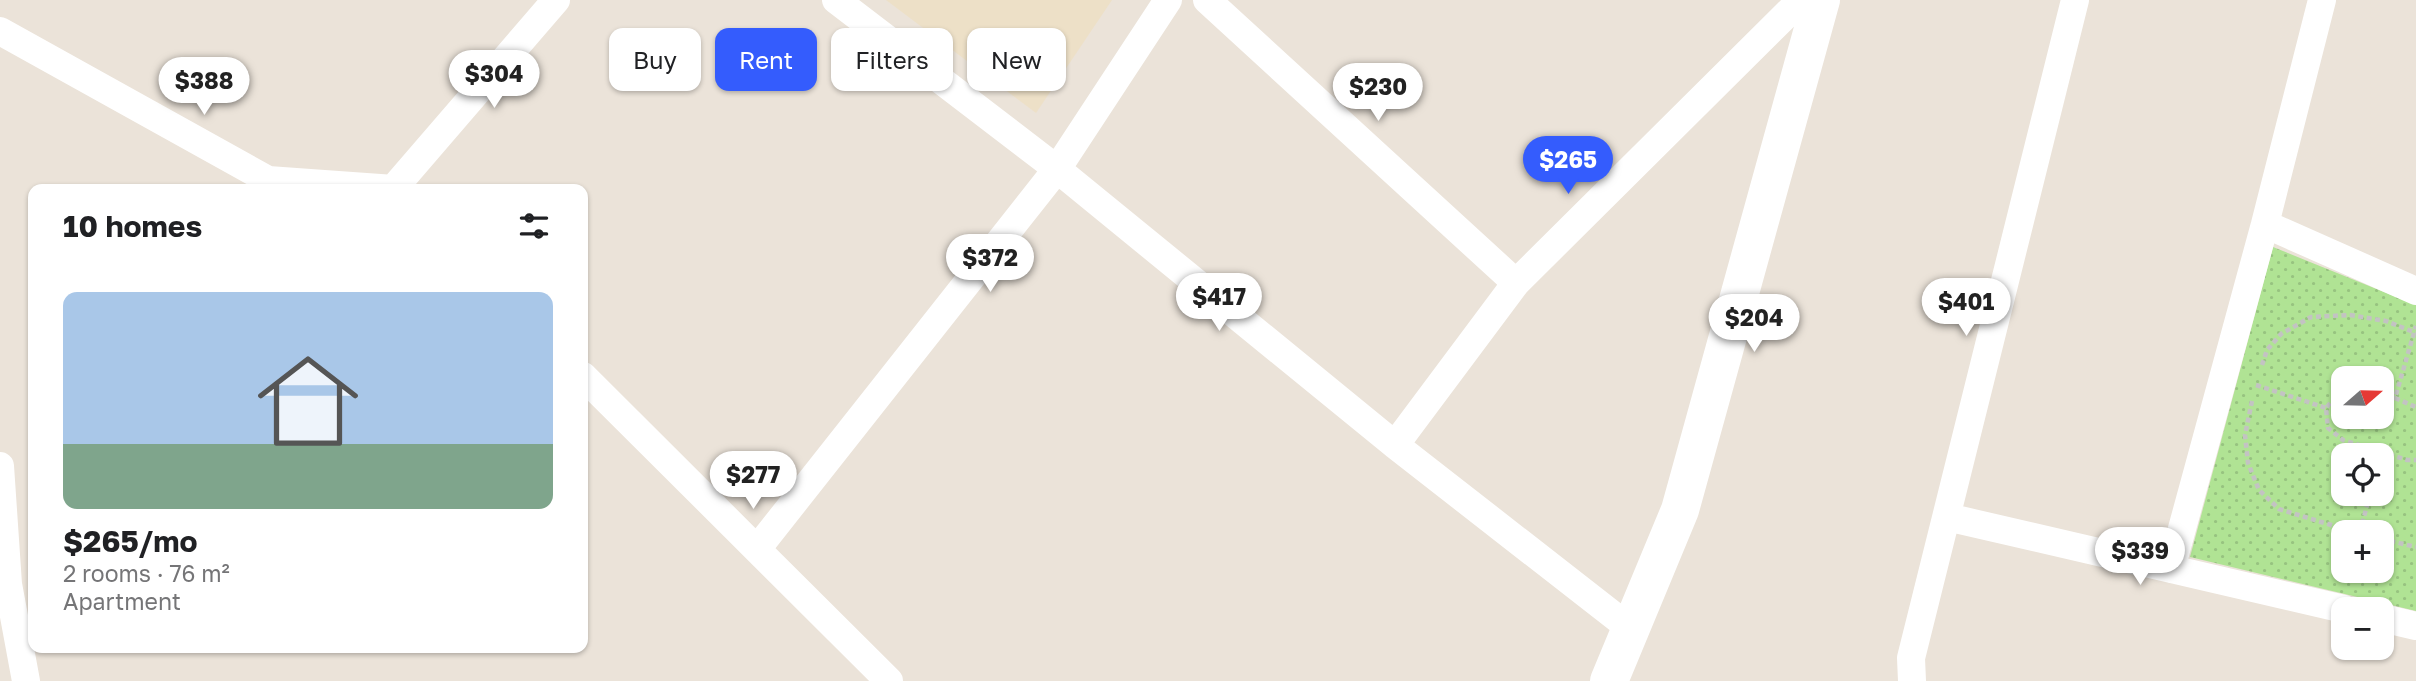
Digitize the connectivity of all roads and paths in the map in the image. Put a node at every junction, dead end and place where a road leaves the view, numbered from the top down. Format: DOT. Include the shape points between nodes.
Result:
graph roads {
  1 [pos="556,0"];
  2 [pos="836,0"];
  3 [pos="1168,0"];
  4 [pos="1207,0"];
  5 [pos="1801,0"];
  6 [pos="1821,0"];
  7 [pos="2075,0"];
  8 [pos="2322,0"];
  9 [pos="0,31"];
  10 [pos="1057,169"];
  11 [pos="324,184"];
  12 [pos="398,184"];
  13 [pos="2265,223"];
  14 [pos="1516,283"];
  15 [pos="2416,291"];
  16 [pos="2415,331"];
  17 [pos="588,381"];
  18 [pos="2256,385"];
  19 [pos="2395,398"];
  20 [pos="2331,402"];
  21 [pos="2416,407"];
  22 [pos="2326,408"];
  23 [pos="2354,443"];
  24 [pos="1395,445"];
  25 [pos="2394,456"];
  26 [pos="2416,460"];
  27 [pos="0,466"];
  28 [pos="1947,517"];
  29 [pos="2331,525"];
  30 [pos="2394,542"];
  31 [pos="2416,547"];
  32 [pos="757,549"];
  33 [pos="2171,569"];
  34 [pos="2331,606"];
  35 [pos="2394,621"];
  36 [pos="2416,626"];
  37 [pos="1630,629"];
  38 [pos="26,681"];
  39 [pos="889,681"];
  40 [pos="1609,681"];
  41 [pos="1912,681"];
  1 -- 12 [label="street"];
  2 -- 10 [label="street"];
  3 -- 10 [label="street"];
  4 -- 14 [label="street"];
  5 -- 14 [label="street"];
  6 -- 37 [label="main road" via="1680,510"];
  7 -- 28 [label="street"];
  8 -- 13 [label="street"];
  9 -- 11 [label="street" via="268,180"];
  10 -- 24 [label="street"];
  10 -- 32 [label="street"];
  13 -- 15 [label="street"];
  13 -- 33 [label="street"];
  14 -- 24 [label="street"];
  16 -- 18 [label="path" via="2350,315 2311,317 2281,334 2267,350"];
  16 -- 19 [label="path"];
  17 -- 32 [label="street"];
  18 -- 22 [label="path"];
  18 -- 29 [label="path" via="2245,435 2248,463 2259,490 2279,509"];
  19 -- 21 [label="path"];
  20 -- 22 [label="path"];
  22 -- 23 [label="path" via="2328,428"];
  24 -- 37 [label="street"];
  25 -- 26 [label="path"];
  27 -- 38 [label="street" via="8,584"];
  28 -- 33 [label="street"];
  28 -- 41 [label="street" via="1911,657"];
  30 -- 31 [label="path"];
  32 -- 39 [label="street"];
  33 -- 34 [label="street"];
  35 -- 36 [label="street"];
  37 -- 40 [label="main road"];
}
